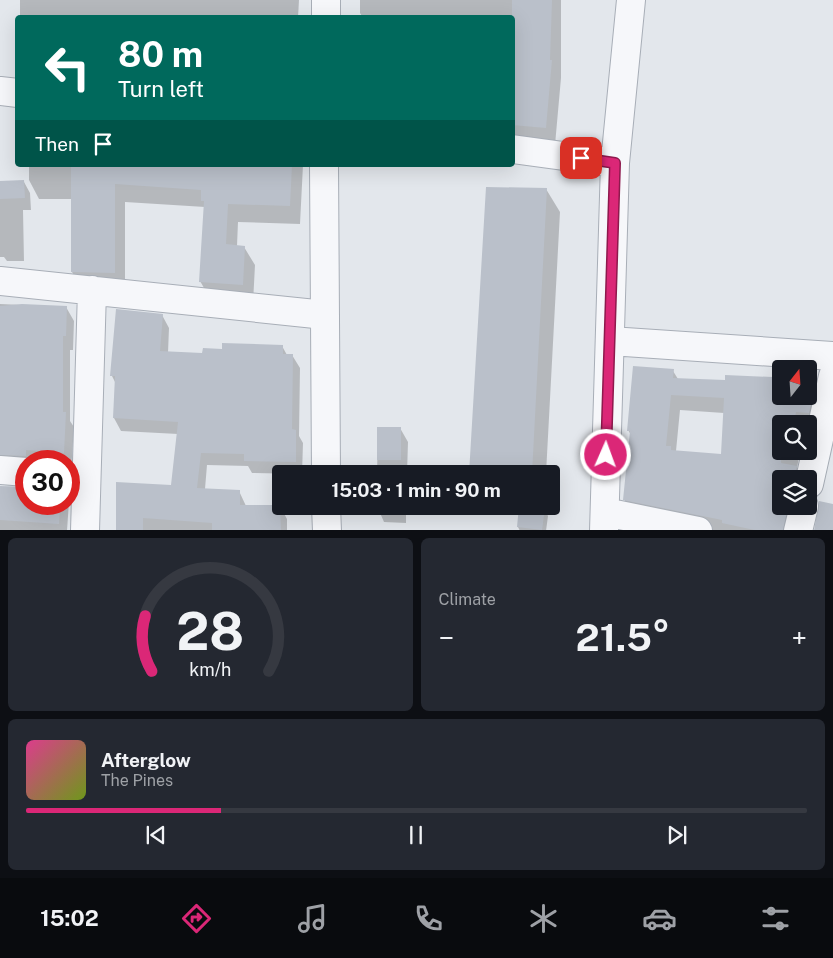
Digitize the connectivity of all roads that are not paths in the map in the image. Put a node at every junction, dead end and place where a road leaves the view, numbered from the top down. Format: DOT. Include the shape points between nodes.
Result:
graph roads {
  1 [pos="326,0"];
  2 [pos="631,0"];
  3 [pos="326,15"];
  4 [pos="0,92"];
  5 [pos="15,93"];
  6 [pos="515,149"];
  7 [pos="615,163"];
  8 [pos="324,167"];
  9 [pos="0,281"];
  10 [pos="92,290"];
  11 [pos="325,315"];
  12 [pos="610,341"];
  13 [pos="833,356"];
  14 [pos="833,376"];
  15 [pos="79,450"];
  16 [pos="326,465"];
  17 [pos="0,470"];
  18 [pos="812,470"];
  19 [pos="15,471"];
  20 [pos="80,497"];
  21 [pos="326,515"];
  22 [pos="802,515"];
  23 [pos="604,521"];
  24 [pos="85,530"];
  25 [pos="327,530"];
  26 [pos="698,530"];
  27 [pos="798,530"];
  1 -- 3 [label="street"];
  2 -- 7 [label="street"];
  4 -- 5 [label="street"];
  6 -- 7 [label="street"];
  7 -- 12 [label="street"];
  8 -- 11 [label="street"];
  9 -- 10 [label="street"];
  10 -- 11 [label="street"];
  10 -- 15 [label="street"];
  11 -- 16 [label="street"];
  12 -- 13 [label="street"];
  12 -- 23 [label="street"];
  14 -- 18 [label="street"];
  17 -- 19 [label="street"];
  20 -- 24 [label="street"];
  21 -- 25 [label="street"];
  22 -- 27 [label="street"];
  23 -- 26 [label="street"];
}
